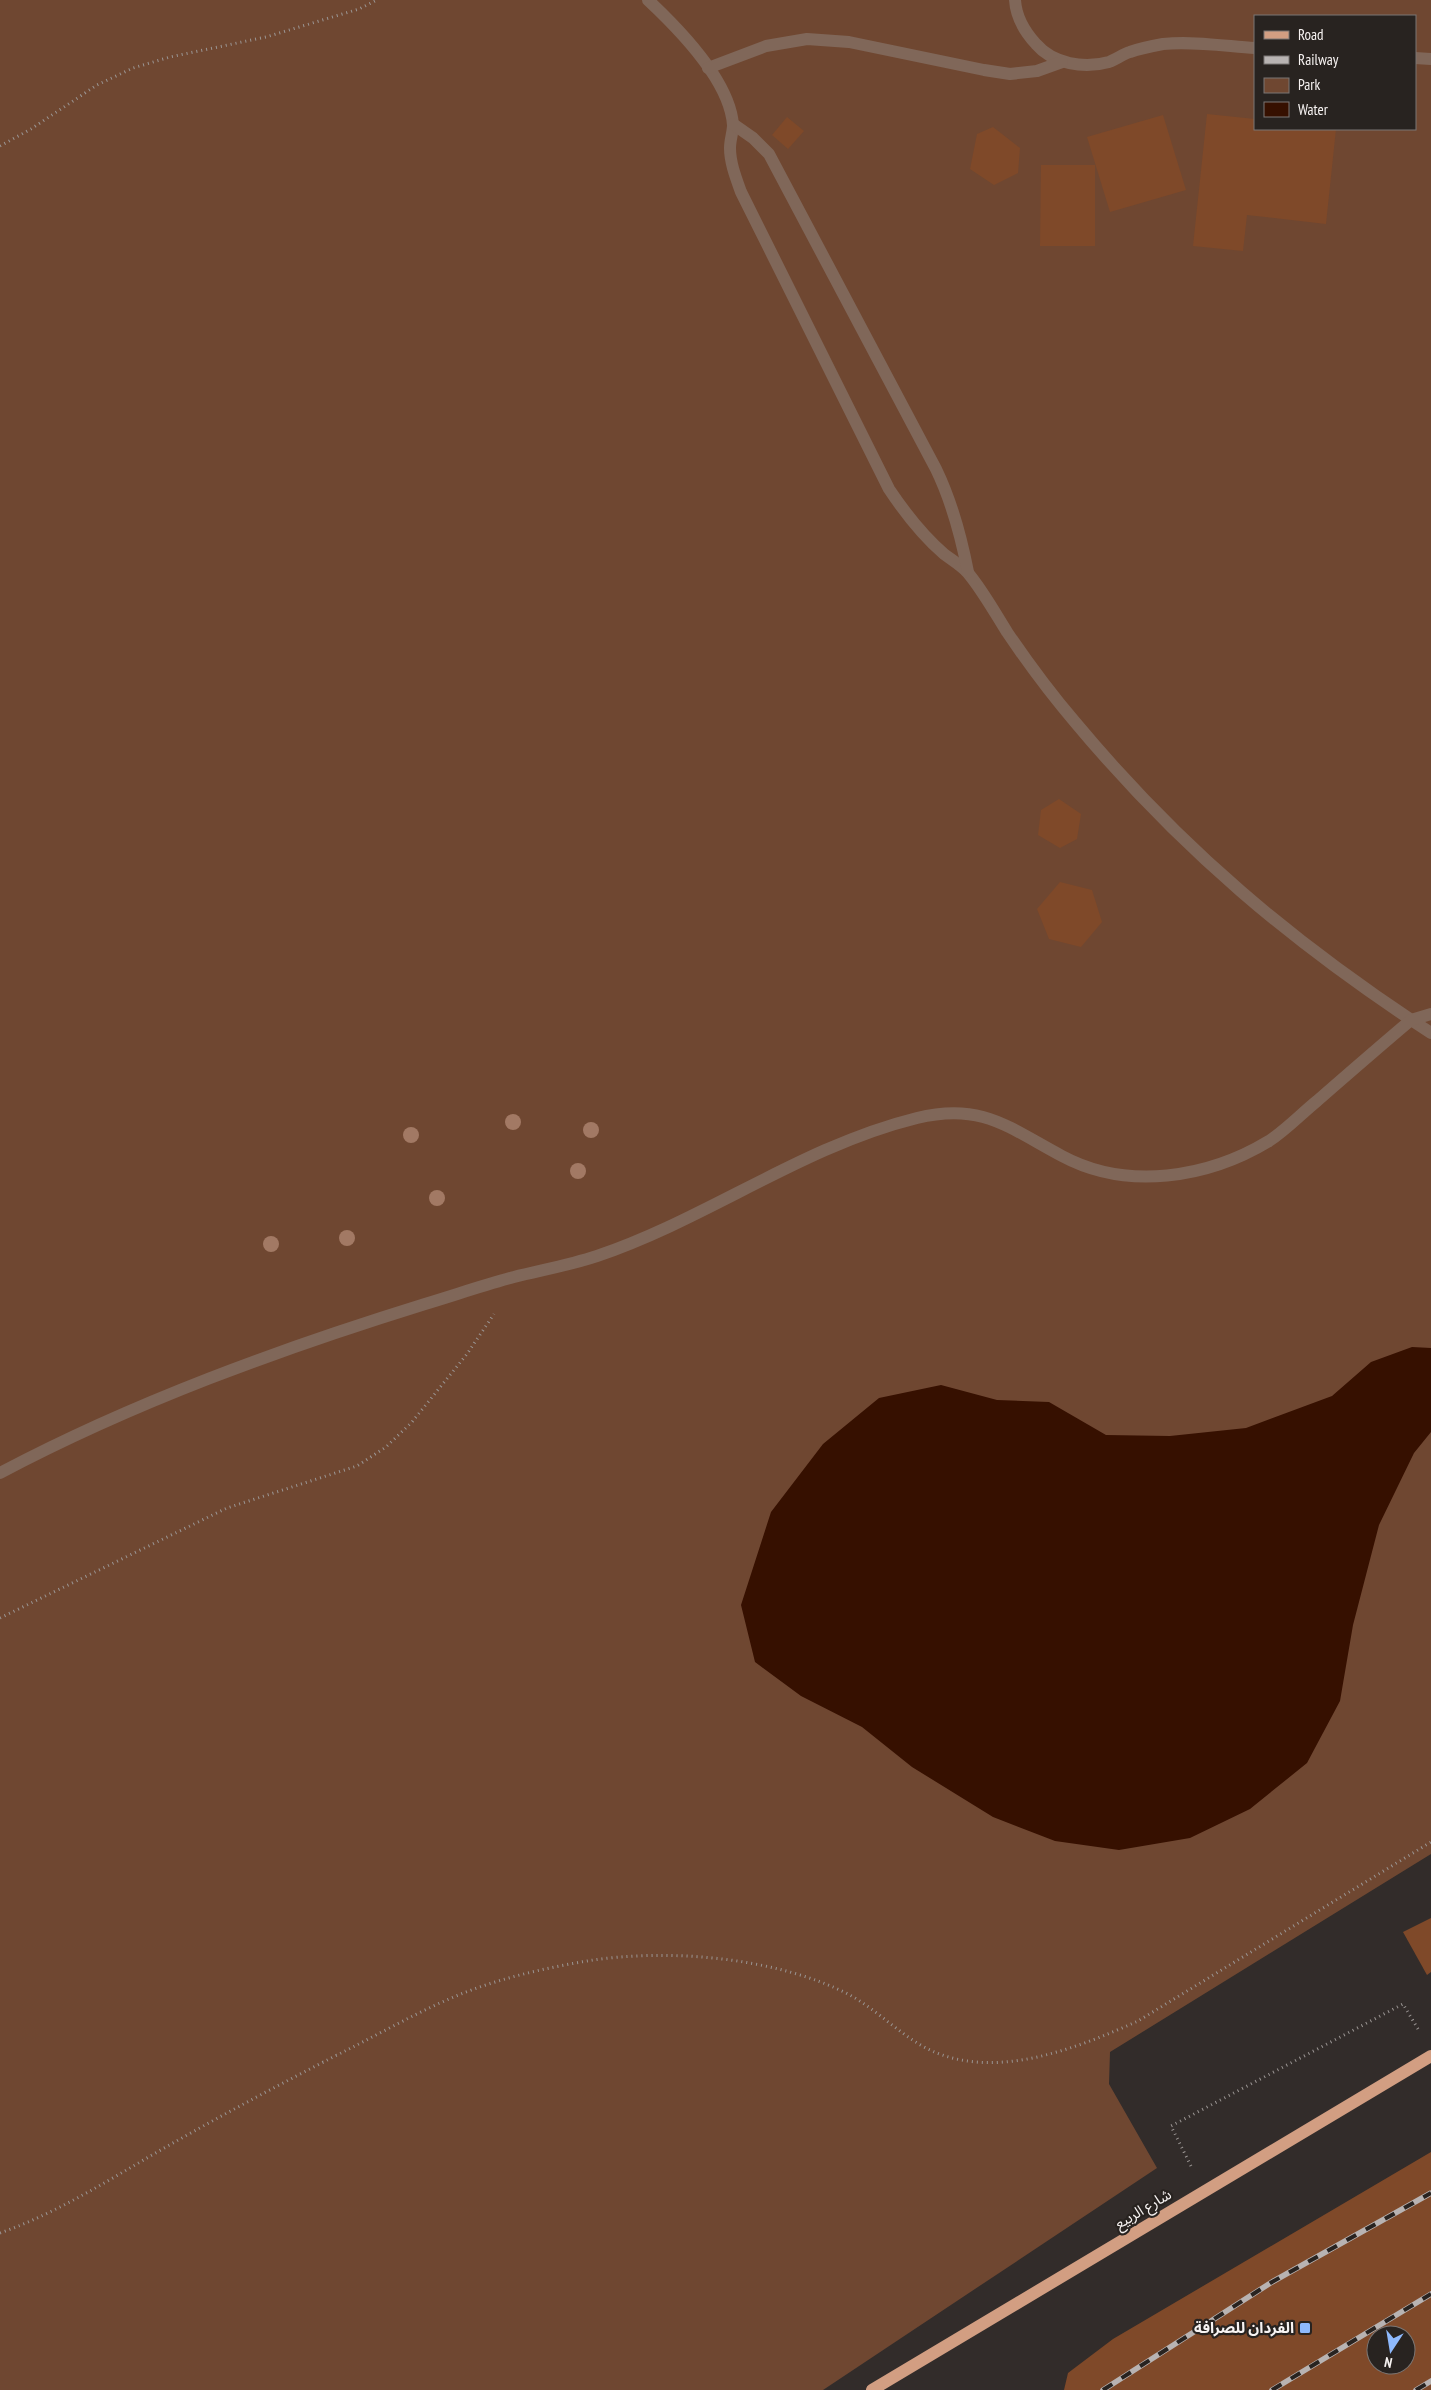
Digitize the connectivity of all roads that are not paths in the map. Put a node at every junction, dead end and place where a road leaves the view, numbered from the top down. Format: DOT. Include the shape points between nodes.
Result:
graph roads {
  1 [pos="648,0"];
  2 [pos="1015,0"];
  3 [pos="1254,48"];
  4 [pos="1416,58"];
  5 [pos="1431,59"];
  6 [pos="1062,62"];
  7 [pos="708,68"];
  8 [pos="733,124"];
  9 [pos="968,572"];
  10 [pos="1431,1014"];
  11 [pos="1411,1020"];
  12 [pos="1431,1033"];
  13 [pos="0,1473"];
  14 [pos="1431,2056"];
  15 [pos="872,2390"];
  1 -- 7 [label="lane" via="686,38"];
  2 -- 6 [label="lane" via="1025,32 1041,50"];
  3 -- 6 [label="lane" via="1173,43 1129,52 1109,62 1086,65"];
  4 -- 5 [label="lane"];
  6 -- 7 [label="lane" via="1037,71 1010,74 848,42 807,39 766,46"];
  7 -- 8 [label="lane" via="723,94"];
  8 -- 9 [label="lane" via="768,154 936,469 956,519"];
  8 -- 9 [label="lane" via="730,150 741,192 889,489 924,535"];
  9 -- 11 [label="lane" via="1018,648 1073,721 1159,816 1267,915 1339,971"];
  10 -- 11 [label="lane"];
  11 -- 12 [label="lane"];
  11 -- 13 [label="lane" via="1273,1138 1238,1158 1200,1171 1160,1177 1120,1175 1082,1166 1020,1130 992,1118 961,1113 930,1115 900,1123 787,1168 680,1222 596,1257 515,1277 316,1340 120,1416"];
  14 -- 15 [label="main road, شارع الربيع"];
}
